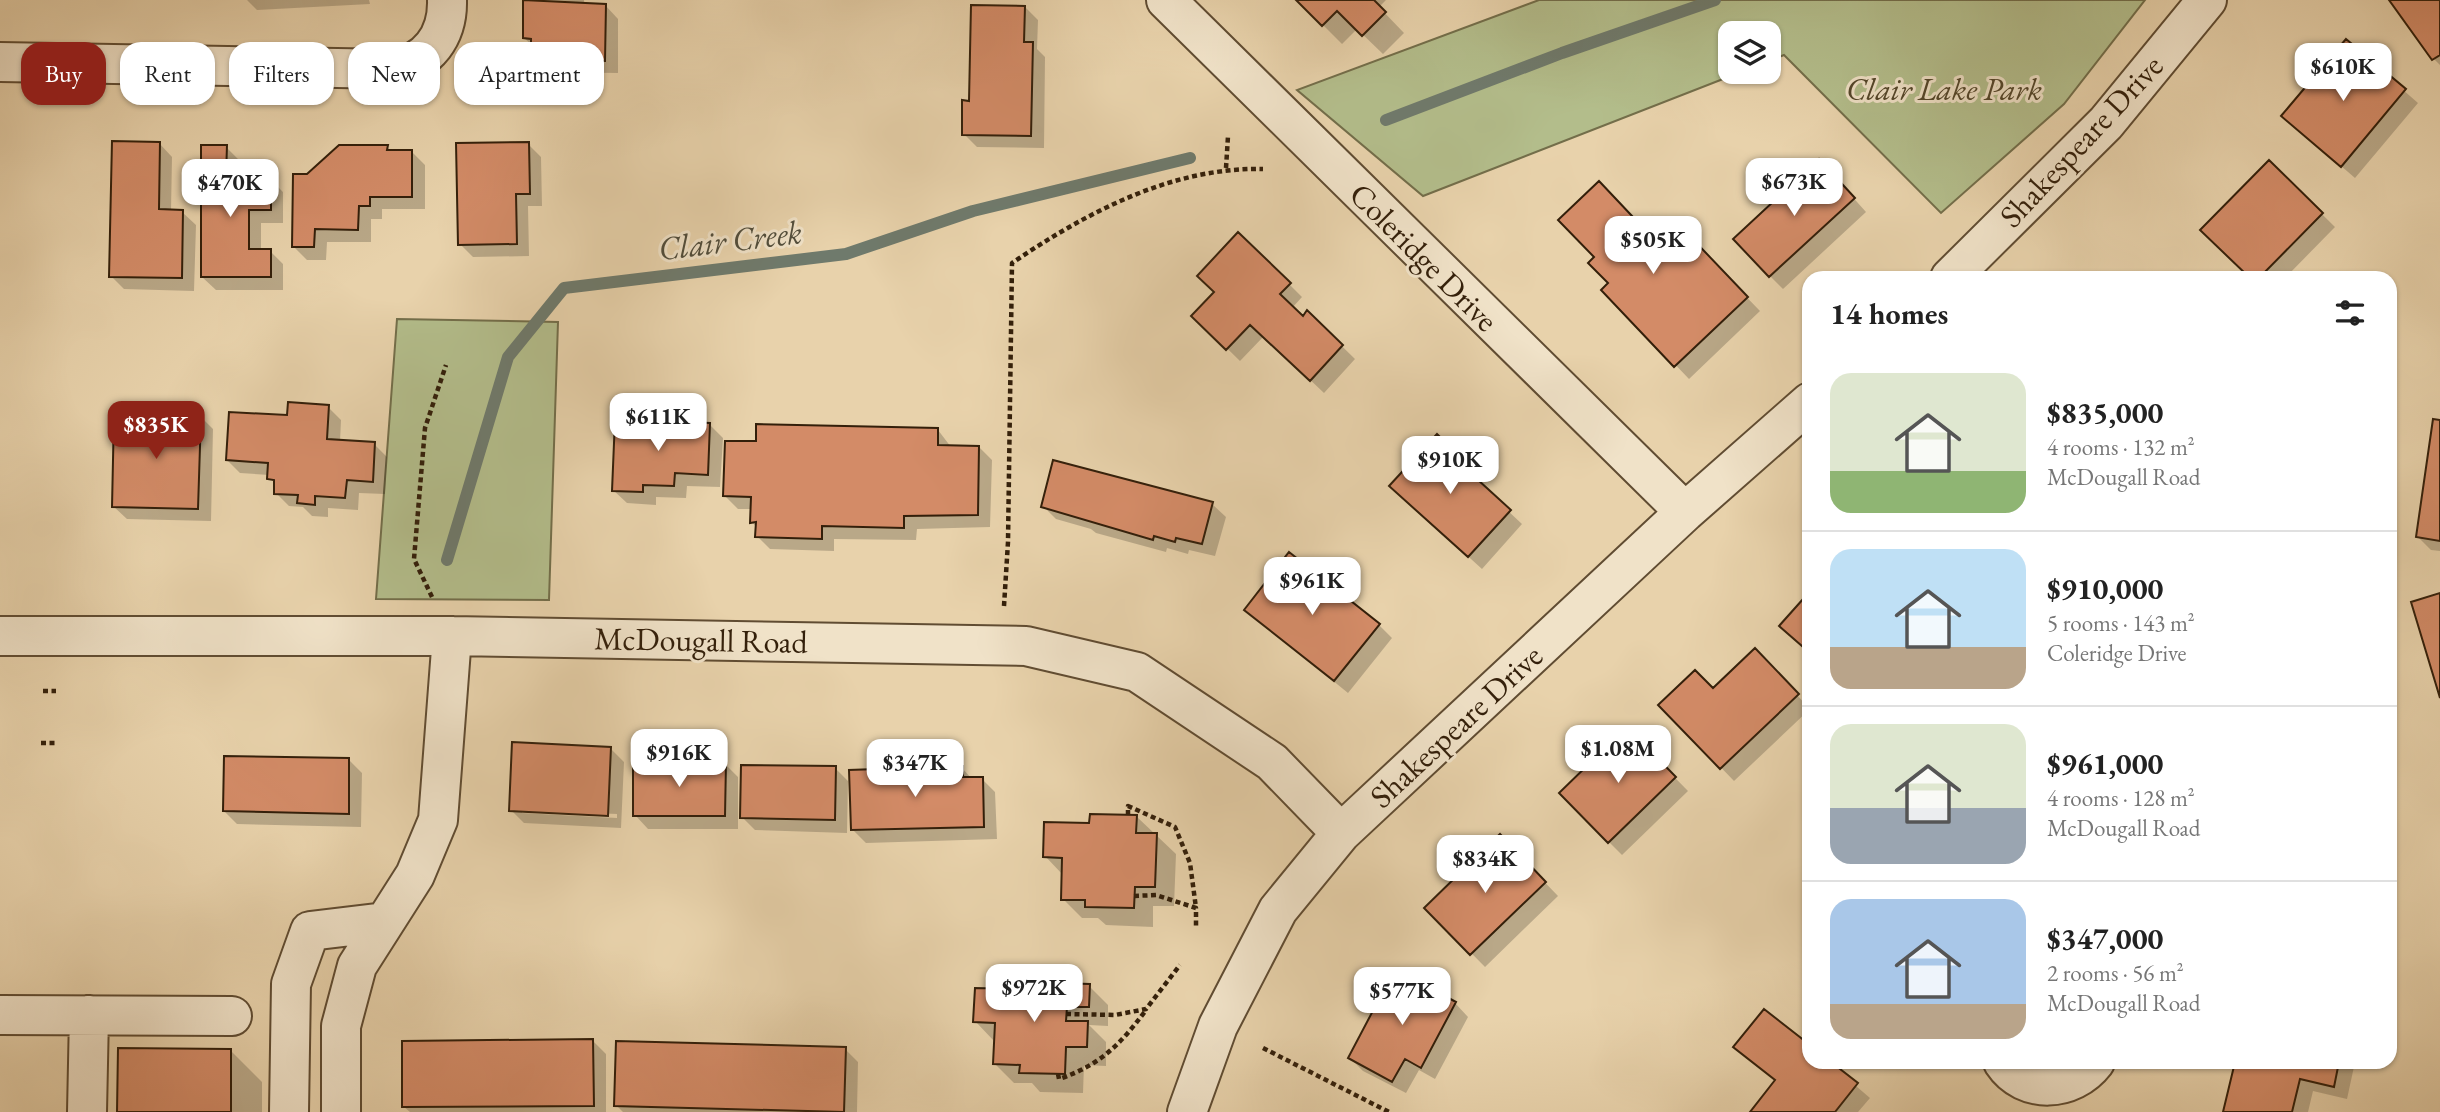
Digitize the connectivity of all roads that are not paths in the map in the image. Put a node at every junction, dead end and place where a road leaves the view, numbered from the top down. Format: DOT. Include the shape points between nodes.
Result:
graph roads {
  1 [pos="447,0"];
  2 [pos="1166,0"];
  3 [pos="2207,0"];
  4 [pos="0,62"];
  5 [pos="1957,271"];
  6 [pos="1802,409"];
  7 [pos="1685,512"];
  8 [pos="0,636"];
  9 [pos="452,636"];
  10 [pos="1341,833"];
  11 [pos="385,922"];
  12 [pos="0,1015"];
  13 [pos="89,1015"];
  14 [pos="232,1016"];
  15 [pos="2088,1069"];
  16 [pos="2016,1086"];
  17 [pos="87,1112"];
  18 [pos="289,1112"];
  19 [pos="341,1112"];
  20 [pos="1187,1112"];
  1 -- 4 [label="street" via="444,27 429,52 417,62 392,69"];
  2 -- 7 [label="street, Coleridge Drive"];
  3 -- 5 [label="street, Shakespeare Drive" via="2106,123"];
  6 -- 7 [label="street, Shakespeare Drive"];
  7 -- 10 [label="street, Shakespeare Drive"];
  8 -- 9 [label="street, McDougall Road"];
  9 -- 10 [label="street, McDougall Road" via="1026,646 1137,672 1272,762"];
  9 -- 11 [label="street" via="438,820 415,875"];
  10 -- 20 [label="street, Shakespeare Drive" via="1278,910 1218,1026"];
  11 -- 18 [label="street" via="310,931 291,984"];
  11 -- 19 [label="street" via="357,966 341,1027"];
  12 -- 13 [label="street"];
  13 -- 14 [label="street"];
  13 -- 17 [label="street"];
  15 -- 16 [label="street" via="2076,1080 2057,1086"];
}
